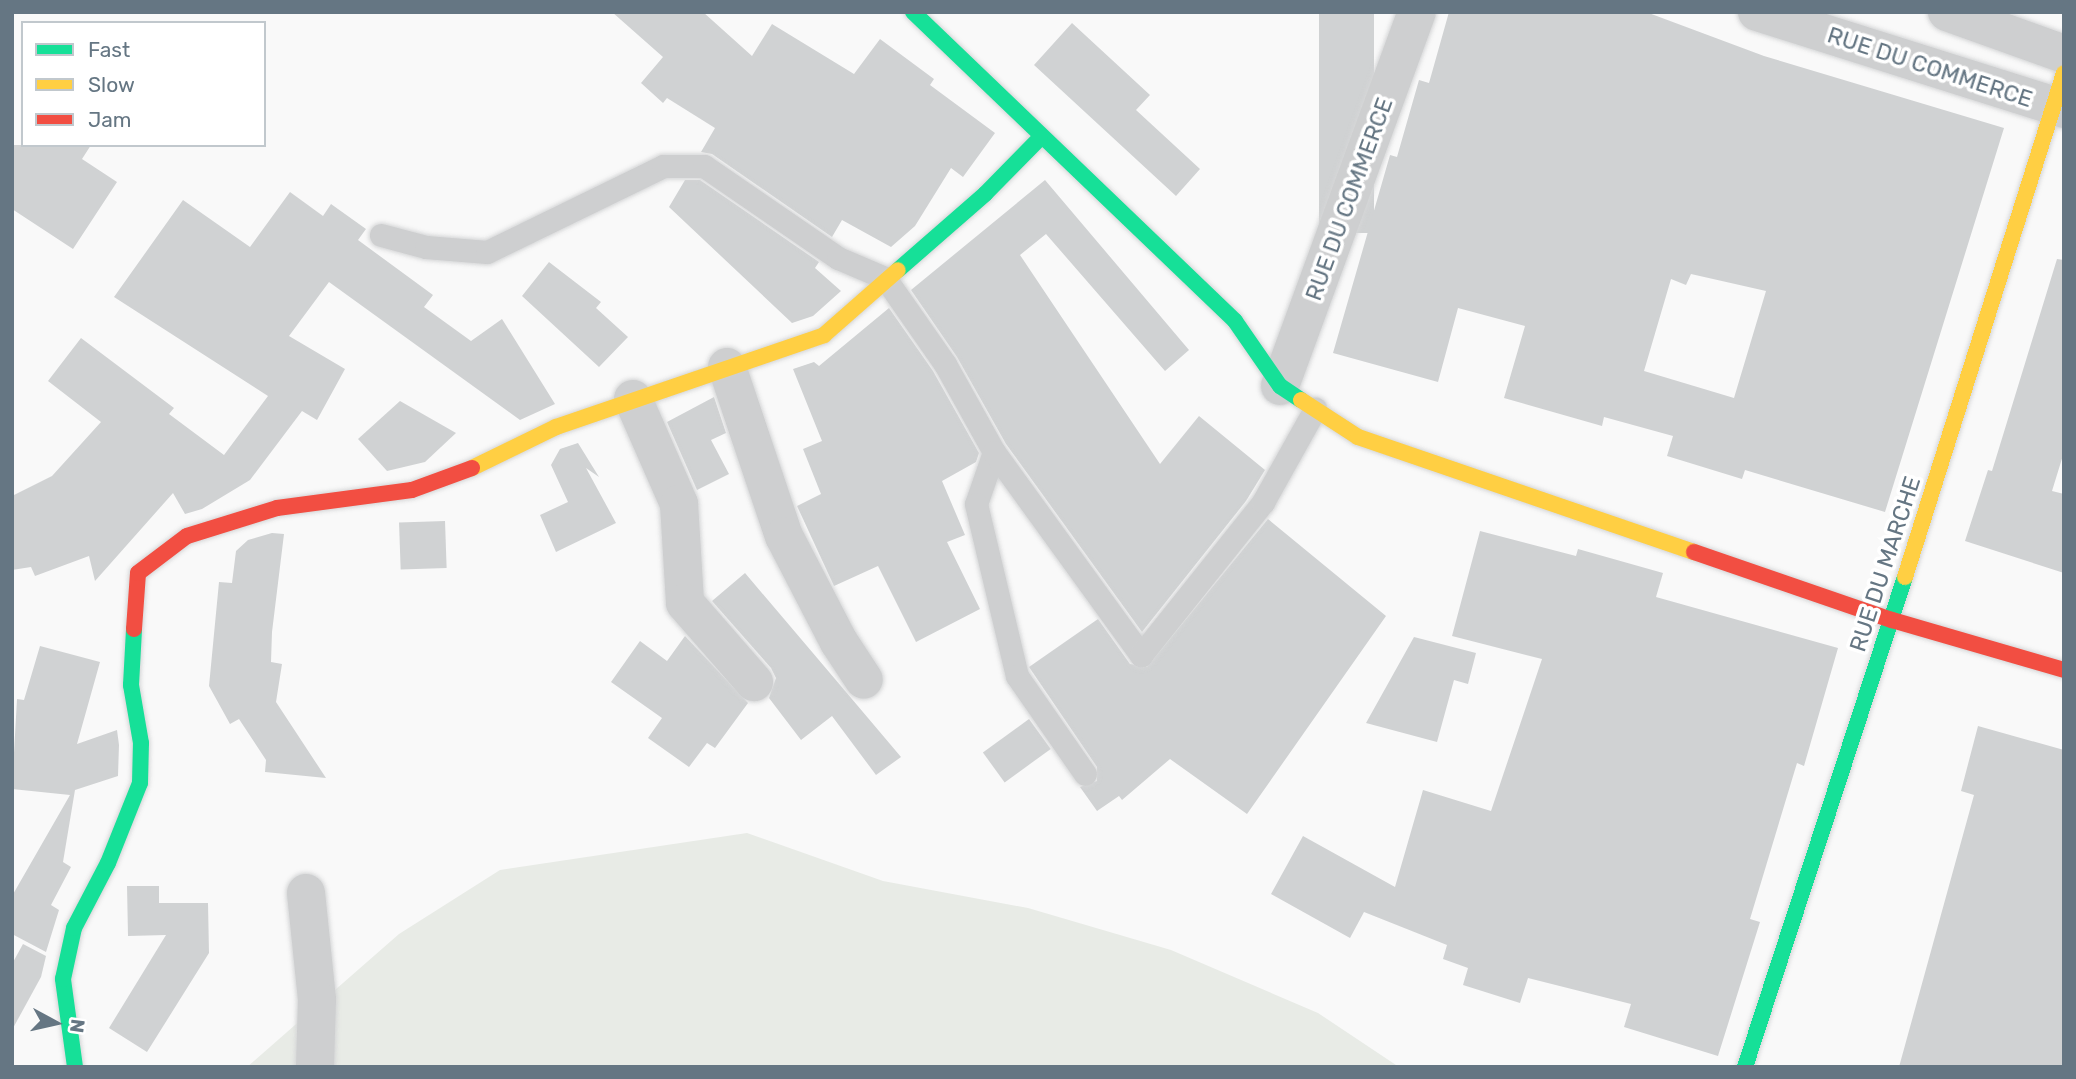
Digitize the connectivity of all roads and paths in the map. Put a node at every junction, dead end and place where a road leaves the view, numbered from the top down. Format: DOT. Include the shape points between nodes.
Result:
graph roads {
  1 [pos="913,12"];
  2 [pos="1417,12"];
  3 [pos="1757,12"];
  4 [pos="1947,12"];
  5 [pos="2064,54"];
  6 [pos="2060,96"];
  7 [pos="1040,138"];
  8 [pos="381,235"];
  9 [pos="885,278"];
  10 [pos="727,367"];
  11 [pos="1280,386"];
  12 [pos="633,399"];
  13 [pos="1315,409"];
  14 [pos="994,452"];
  15 [pos="1892,620"];
  16 [pos="2064,670"];
  17 [pos="864,680"];
  18 [pos="754,682"];
  19 [pos="1085,774"];
  20 [pos="306,893"];
  21 [pos="75,1067"];
  22 [pos="316,1067"];
  23 [pos="1745,1067"];
  1 -- 7 [label="street"];
  2 -- 11 [label="street, RUE DU COMMERCE"];
  3 -- 6 [label="street, RUE DU COMMERCE"];
  4 -- 5 [label="street"];
  6 -- 15 [label="street, RUE DU MARCHE"];
  7 -- 9 [label="street" via="985,194"];
  7 -- 11 [label="street" via="1235,321"];
  8 -- 9 [label="lane" via="426,247 487,252 663,166 704,166 838,258"];
  9 -- 10 [label="street" via="824,335"];
  9 -- 14 [label="lane" via="945,364"];
  10 -- 12 [label="street"];
  10 -- 17 [label="street" via="784,536"];
  11 -- 13 [label="street"];
  12 -- 18 [label="street" via="679,504 685,603"];
  12 -- 21 [label="street" via="412,490 277,508 187,536 138,573 131,685 141,743 140,783 74,928 63,979"];
  13 -- 14 [label="lane" via="1263,502 1141,655"];
  13 -- 15 [label="street" via="1358,437"];
  14 -- 19 [label="lane" via="976,504 1017,676"];
  15 -- 16 [label="street"];
  15 -- 23 [label="street, RUE DU MARCHE"];
  20 -- 22 [label="street" via="317,999"];
}
